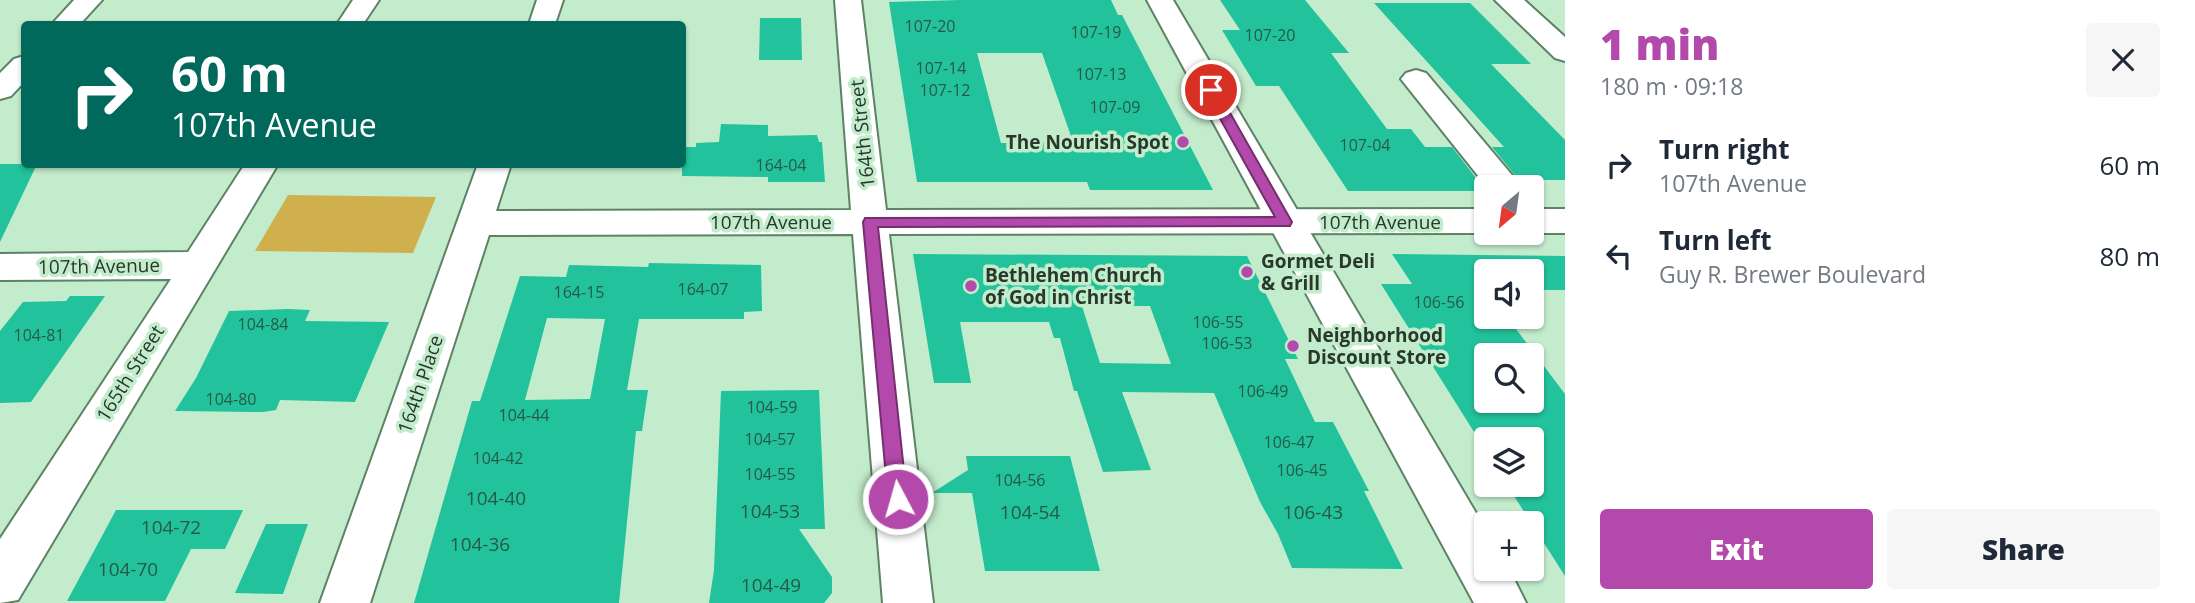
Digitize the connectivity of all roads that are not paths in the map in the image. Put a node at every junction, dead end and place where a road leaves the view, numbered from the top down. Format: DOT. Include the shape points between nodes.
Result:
graph roads {
  1 [pos="89,0"];
  2 [pos="366,0"];
  3 [pos="550,0"];
  4 [pos="848,0"];
  5 [pos="1160,0"];
  6 [pos="1508,0"];
  7 [pos="68,21"];
  8 [pos="352,21"];
  9 [pos="543,21"];
  10 [pos="1565,52"];
  11 [pos="21,68"];
  12 [pos="1416,79"];
  13 [pos="0,90"];
  14 [pos="259,168"];
  15 [pos="494,168"];
  16 [pos="1495,175"];
  17 [pos="871,222"];
  18 [pos="1285,222"];
  19 [pos="1474,222"];
  20 [pos="475,223"];
  21 [pos="198,265"];
  22 [pos="0,267"];
  23 [pos="0,583"];
  24 [pos="345,603"];
  25 [pos="908,603"];
  26 [pos="1501,603"];
  1 -- 7 [label="street"];
  2 -- 8 [label="street"];
  3 -- 9 [label="street"];
  4 -- 17 [label="street, 164th Street"];
  5 -- 18 [label="street"];
  6 -- 10 [label="street"];
  11 -- 13 [label="street"];
  12 -- 16 [label="street"];
  14 -- 21 [label="street, 165th Street"];
  15 -- 20 [label="street, 164th Place"];
  17 -- 18 [label="street, 107th Avenue"];
  17 -- 20 [label="street, 107th Avenue"];
  17 -- 25 [label="street, 164th Street"];
  18 -- 19 [label="street, 107th Avenue"];
  18 -- 26 [label="street"];
  20 -- 24 [label="street, 164th Place"];
  21 -- 22 [label="street, 107th Avenue"];
  21 -- 23 [label="street, 165th Street"];
}
